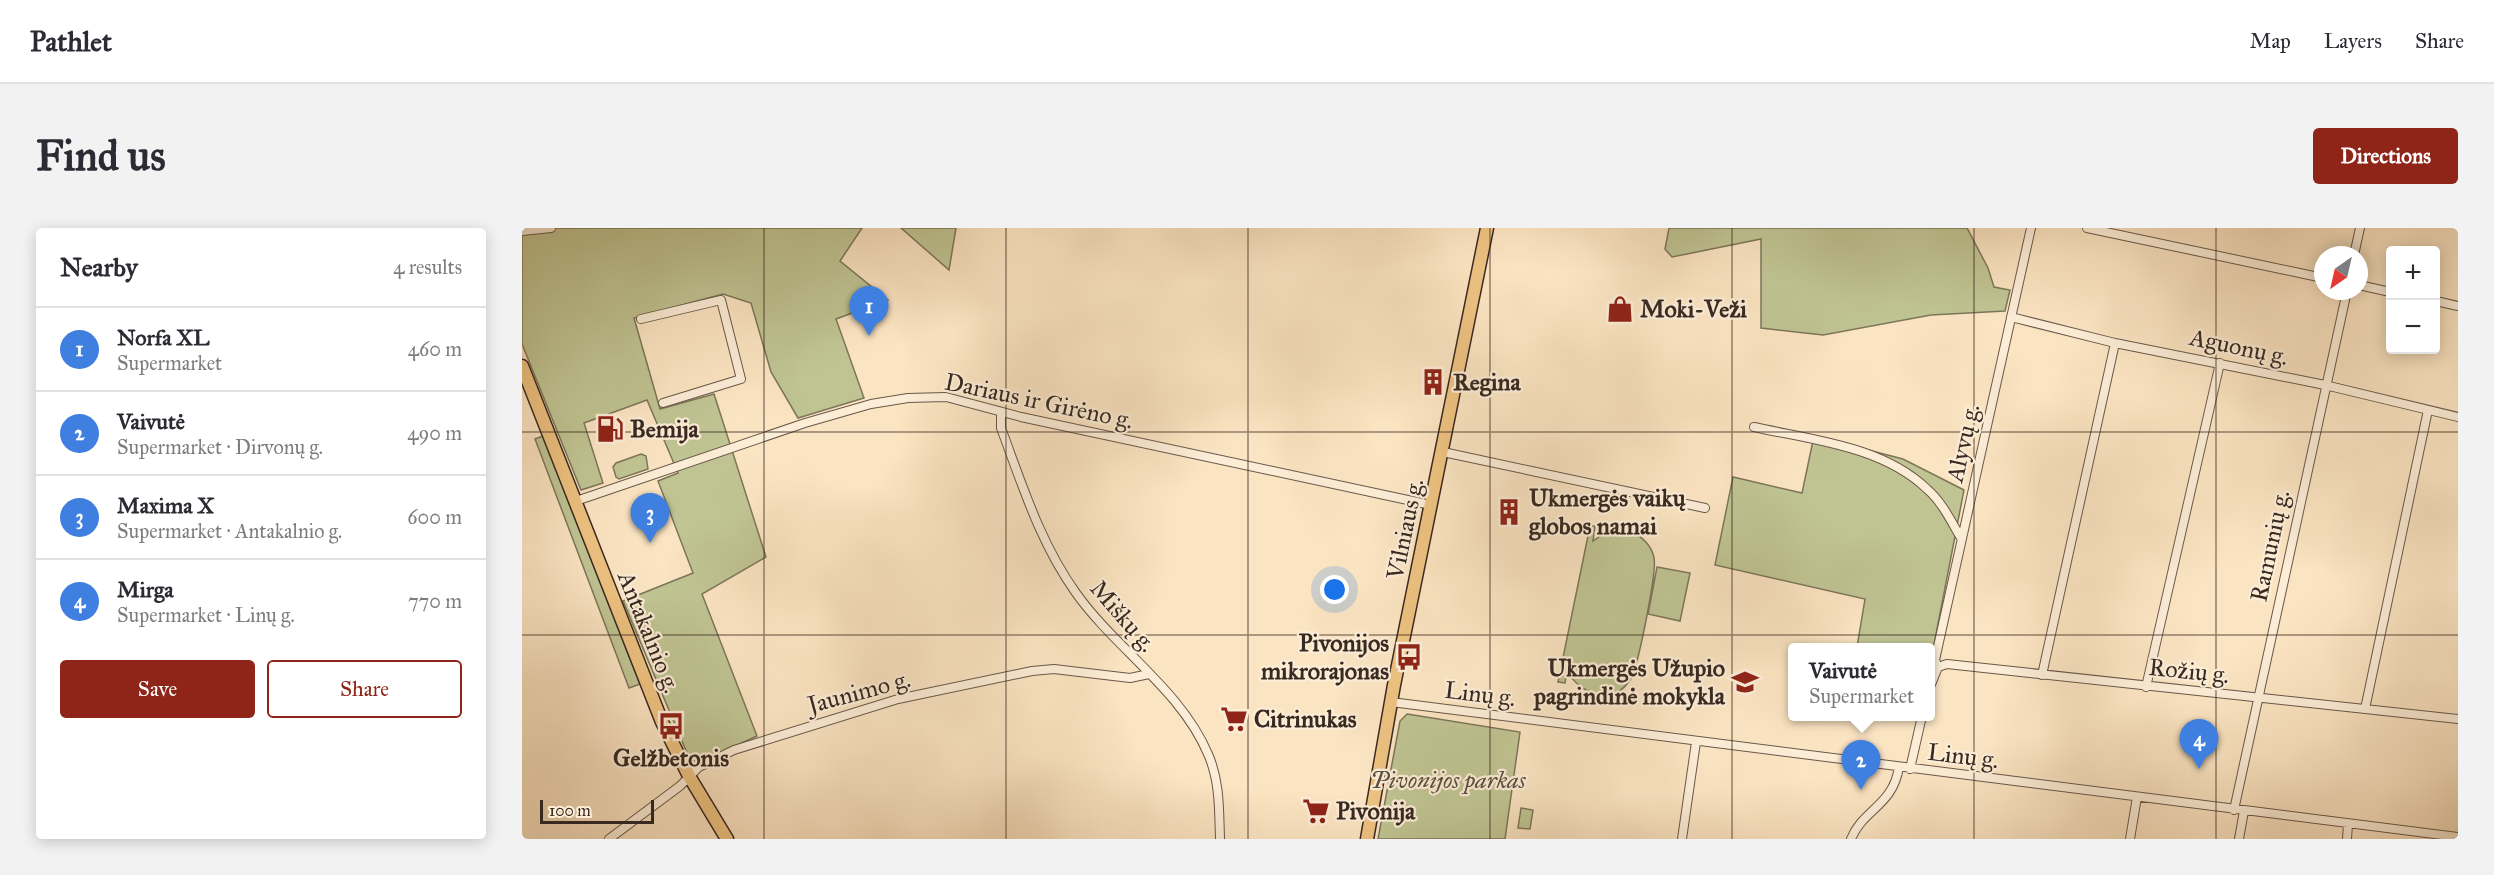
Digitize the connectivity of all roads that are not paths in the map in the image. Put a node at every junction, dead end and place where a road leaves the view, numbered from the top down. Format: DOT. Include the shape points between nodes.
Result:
graph roads {
  1 [pos="551,228"];
  2 [pos="1487,228"];
  3 [pos="2031,228"];
  4 [pos="2087,228"];
  5 [pos="2360,228"];
  6 [pos="522,231"];
  7 [pos="2356,246"];
  8 [pos="2314,276"];
  9 [pos="2368,287"];
  10 [pos="2386,291"];
  11 [pos="2345,300"];
  12 [pos="2440,302"];
  13 [pos="2458,306"];
  14 [pos="2011,317"];
  15 [pos="641,319"];
  16 [pos="2115,343"];
  17 [pos="2220,363"];
  18 [pos="522,366"];
  19 [pos="2325,385"];
  20 [pos="663,403"];
  21 [pos="2428,410"];
  22 [pos="1001,412"];
  23 [pos="2458,417"];
  24 [pos="1754,427"];
  25 [pos="1443,452"];
  26 [pos="576,501"];
  27 [pos="1431,505"];
  28 [pos="1705,508"];
  29 [pos="1961,538"];
  30 [pos="1938,667"];
  31 [pos="1149,674"];
  32 [pos="1935,674"];
  33 [pos="2042,675"];
  34 [pos="2146,687"];
  35 [pos="2256,698"];
  36 [pos="1391,702"];
  37 [pos="2365,709"];
  38 [pos="2458,719"];
  39 [pos="1921,721"];
  40 [pos="1696,742"];
  41 [pos="1899,767"];
  42 [pos="1910,769"];
  43 [pos="689,776"];
  44 [pos="2137,797"];
  45 [pos="2234,810"];
  46 [pos="2244,811"];
  47 [pos="2349,824"];
  48 [pos="2458,837"];
  49 [pos="609,839"];
  50 [pos="727,839"];
  51 [pos="1220,839"];
  52 [pos="1367,839"];
  53 [pos="1682,839"];
  54 [pos="1851,839"];
  55 [pos="2130,839"];
  56 [pos="2240,839"];
  57 [pos="2347,839"];
  1 -- 6 [label="street"];
  2 -- 25 [label="main road, Vilniaus g."];
  3 -- 14 [label="street, Alyvų g."];
  4 -- 8 [label="street"];
  5 -- 7 [label="street"];
  9 -- 10 [label="street"];
  11 -- 19 [label="street, Ramunių g."];
  12 -- 13 [label="street"];
  14 -- 16 [label="street, Aguonų g."];
  14 -- 29 [label="street, Alyvų g."];
  15 -- 20 [label="street" via="721,300 741,379"];
  16 -- 17 [label="street, Aguonų g."];
  16 -- 33 [label="street"];
  17 -- 19 [label="street, Aguonų g."];
  17 -- 34 [label="street"];
  18 -- 26 [label="main road, Antakalnio g."];
  19 -- 21 [label="street, Aguonų g."];
  19 -- 35 [label="street, Ramunių g."];
  21 -- 23 [label="street, Aguonų g."];
  21 -- 37 [label="street"];
  22 -- 26 [label="street, Dariaus ir Girėno g." via="946,397 871,404"];
  22 -- 27 [label="street, Dariaus ir Girėno g."];
  22 -- 31 [label="street, Miškų g." via="1001,428 1052,555 1090,611"];
  24 -- 29 [label="street" via="1857,450 1898,467 1928,489"];
  25 -- 27 [label="main road, Vilniaus g."];
  25 -- 28 [label="street"];
  26 -- 43 [label="main road, Antakalnio g." via="659,715"];
  27 -- 36 [label="main road, Vilniaus g."];
  29 -- 30 [label="street, Alyvų g." via="1935,660"];
  30 -- 32 [label="street"];
  30 -- 33 [label="street, Rožių g." via="1947,664"];
  31 -- 43 [label="street, Jaunimo g." via="1130,678 1054,669 898,699 734,750"];
  31 -- 51 [label="street, Miškų g." via="1188,720 1208,754 1217,784"];
  33 -- 34 [label="street, Rožių g."];
  34 -- 35 [label="street, Rožių g."];
  35 -- 37 [label="street, Rožių g."];
  35 -- 45 [label="street, Ramunių g."];
  36 -- 40 [label="street, Linų g."];
  36 -- 52 [label="main road, Vilniaus g."];
  37 -- 38 [label="street, Rožių g."];
  39 -- 42 [label="street"];
  40 -- 41 [label="street, Linų g."];
  40 -- 53 [label="street"];
  41 -- 42 [label="street, Linų g."];
  41 -- 54 [label="street" via="1886,800 1857,827"];
  42 -- 44 [label="street, Linų g."];
  43 -- 49 [label="street, Jaunimo g."];
  43 -- 50 [label="main road, Antakalnio g."];
  44 -- 45 [label="street, Linų g."];
  44 -- 55 [label="street"];
  45 -- 46 [label="street, Linų g."];
  46 -- 47 [label="street, Linų g."];
  46 -- 56 [label="street"];
  47 -- 48 [label="street, Linų g."];
  47 -- 57 [label="street"];
}
